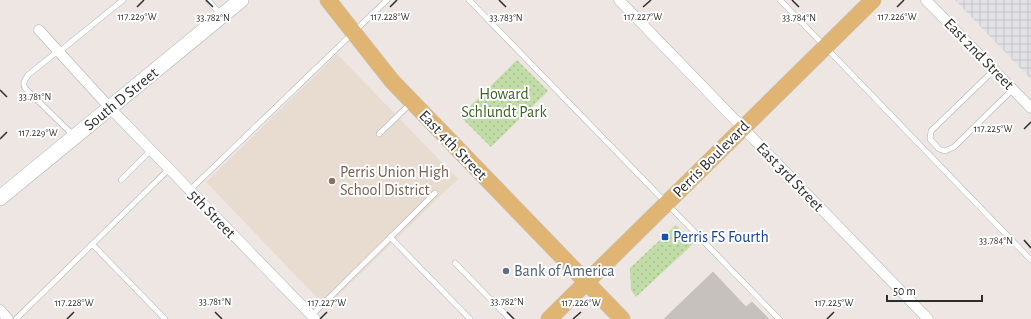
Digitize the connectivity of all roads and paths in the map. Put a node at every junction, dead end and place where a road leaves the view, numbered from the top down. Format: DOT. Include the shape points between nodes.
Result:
graph roads {
  1 [pos="123,0"];
  2 [pos="208,0"];
  3 [pos="241,0"];
  4 [pos="328,0"];
  5 [pos="386,0"];
  6 [pos="469,0"];
  7 [pos="620,0"];
  8 [pos="780,0"];
  9 [pos="874,0"];
  10 [pos="926,0"];
  11 [pos="222,16"];
  12 [pos="39,30"];
  13 [pos="353,33"];
  14 [pos="826,46"];
  15 [pos="59,51"];
  16 [pos="994,70"];
  17 [pos="1013,89"];
  18 [pos="412,102"];
  19 [pos="110,108"];
  20 [pos="1031,108"];
  21 [pos="743,127"];
  22 [pos="378,134"];
  23 [pos="75,137"];
  24 [pos="150,150"];
  25 [pos="169,169"];
  26 [pos="121,180"];
  27 [pos="190,190"];
  28 [pos="435,194"];
  29 [pos="0,198"];
  30 [pos="666,203"];
  31 [pos="390,237"];
  32 [pos="92,244"];
  33 [pos="1031,260"];
  34 [pos="455,263"];
  35 [pos="586,283"];
  36 [pos="0,310"];
  37 [pos="313,317"];
  38 [pos="8,319"];
  39 [pos="16,319"];
  40 [pos="165,319"];
  41 [pos="470,319"];
  42 [pos="510,319"];
  43 [pos="549,319"];
  44 [pos="622,319"];
  45 [pos="779,319"];
  46 [pos="928,319"];
  1 -- 15 [label="lane"];
  2 -- 11 [label="lane"];
  3 -- 11 [label="main road, South D Street"];
  4 -- 13 [label="main road, East 4th Street"];
  5 -- 13 [label="lane"];
  6 -- 30 [label="lane"];
  7 -- 21 [label="street, East 3rd Street"];
  8 -- 14 [label="lane"];
  9 -- 14 [label="main road, Perris Boulevard"];
  10 -- 16 [label="street, East 2nd Street"];
  11 -- 19 [label="main road, South D Street"];
  12 -- 15 [label="street, 5th Street"];
  13 -- 18 [label="main road, East 4th Street"];
  13 -- 27 [label="lane"];
  14 -- 21 [label="main road, Perris Boulevard"];
  14 -- 33 [label="lane"];
  15 -- 19 [label="street, 5th Street"];
  15 -- 23 [label="lane" via="28,75 24,85"];
  16 -- 17 [label="street, East 2nd Street"];
  16 -- 17 [label="lane" via="931,131 930,139 939,149 945,151 954,147"];
  17 -- 20 [label="street, East 2nd Street"];
  18 -- 22 [label="lane"];
  18 -- 35 [label="main road, East 4th Street"];
  19 -- 23 [label="main road, South D Street"];
  19 -- 24 [label="street, 5th Street"];
  21 -- 30 [label="main road, Perris Boulevard"];
  21 -- 46 [label="street, East 3rd Street"];
  23 -- 29 [label="main road, South D Street"];
  24 -- 25 [label="street, 5th Street"];
  24 -- 26 [label="lane"];
  25 -- 27 [label="street, 5th Street"];
  25 -- 32 [label="lane"];
  27 -- 37 [label="street, 5th Street"];
  28 -- 31 [label="lane"];
  30 -- 35 [label="main road, Perris Boulevard"];
  30 -- 45 [label="lane"];
  31 -- 37 [label="lane"];
  31 -- 41 [label="lane"];
  32 -- 39 [label="lane"];
  32 -- 40 [label="lane"];
  34 -- 42 [label="lane"];
  35 -- 43 [label="main road, Perris Boulevard"];
  35 -- 44 [label="main road, East 4th Street"];
  36 -- 38 [label="street"];
}
